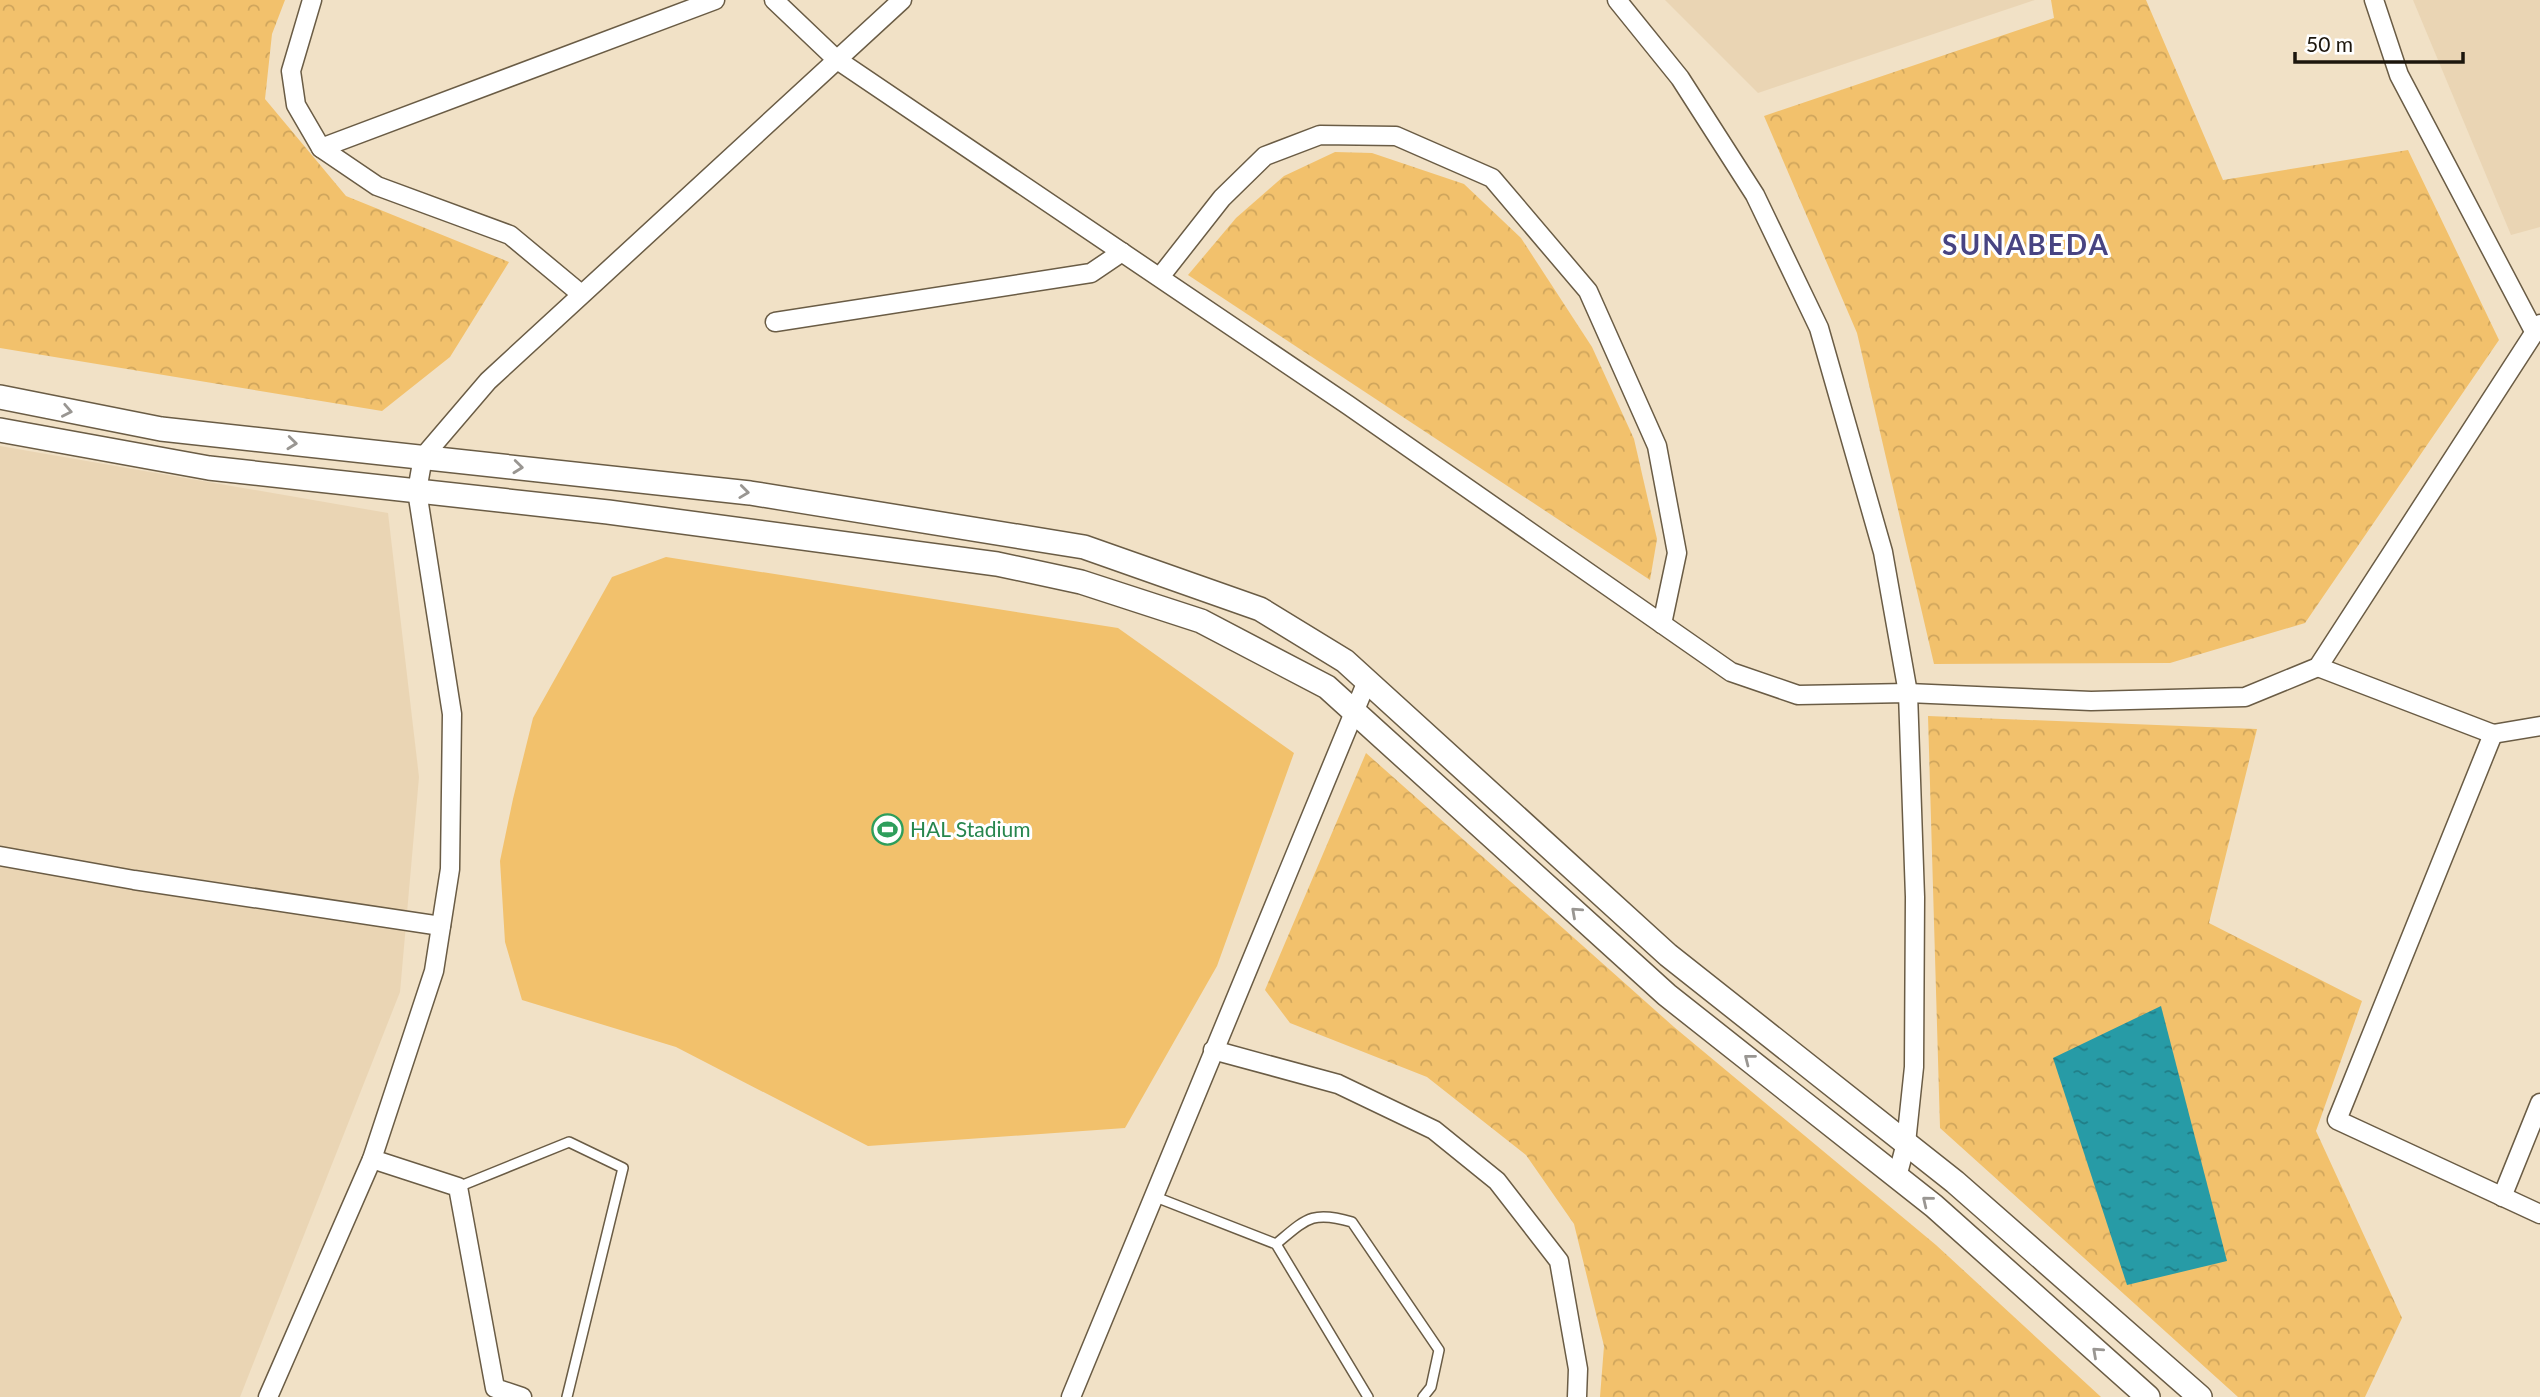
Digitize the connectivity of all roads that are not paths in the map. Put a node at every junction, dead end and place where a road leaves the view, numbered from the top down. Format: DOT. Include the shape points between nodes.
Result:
graph roads {
  1 [pos="312,0"];
  2 [pos="715,0"];
  3 [pos="774,0"];
  4 [pos="902,0"];
  5 [pos="1617,0"];
  6 [pos="2374,0"];
  7 [pos="836,59"];
  8 [pos="321,148"];
  9 [pos="1122,252"];
  10 [pos="1160,277"];
  11 [pos="581,294"];
  12 [pos="775,322"];
  13 [pos="2537,329"];
  14 [pos="0,397"];
  15 [pos="0,430"];
  16 [pos="423,457"];
  17 [pos="417,491"];
  18 [pos="1662,624"];
  19 [pos="2318,667"];
  20 [pos="1367,681"];
  21 [pos="1908,693"];
  22 [pos="1354,712"];
  23 [pos="2540,726"];
  24 [pos="2493,733"];
  25 [pos="0,856"];
  26 [pos="441,926"];
  27 [pos="1213,1050"];
  28 [pos="2540,1103"];
  29 [pos="1906,1143"];
  30 [pos="372,1159"];
  31 [pos="1897,1177"];
  32 [pos="458,1187"];
  33 [pos="1153,1196"];
  34 [pos="2502,1197"];
  35 [pos="2540,1214"];
  36 [pos="1276,1244"];
  37 [pos="268,1397"];
  38 [pos="522,1397"];
  39 [pos="567,1397"];
  40 [pos="1071,1397"];
  41 [pos="1368,1397"];
  42 [pos="1423,1397"];
  43 [pos="1577,1397"];
  44 [pos="2148,1397"];
  45 [pos="2200,1397"];
  1 -- 8 [label="street" via="291,71 296,105"];
  2 -- 8 [label="street"];
  3 -- 7 [label="street"];
  4 -- 7 [label="street"];
  5 -- 21 [label="street" via="1680,79 1755,195 1819,328 1883,552"];
  6 -- 13 [label="street" via="2399,75"];
  7 -- 9 [label="street"];
  7 -- 11 [label="street"];
  8 -- 11 [label="street" via="377,186 510,235"];
  9 -- 10 [label="street"];
  9 -- 12 [label="street" via="1091,272"];
  10 -- 18 [label="street"];
  10 -- 18 [label="street" via="1222,198 1265,156 1320,135 1396,136 1492,178 1587,291 1657,446 1677,553"];
  11 -- 16 [label="street" via="488,381"];
  13 -- 19 [label="street"];
  14 -- 16 [label="street, one-way" via="161,429"];
  15 -- 17 [label="street" via="209,468"];
  16 -- 17 [label="street"];
  16 -- 20 [label="street, one-way" via="750,493 1084,547 1260,610 1345,661"];
  17 -- 22 [label="street" via="997,564 1082,582 1200,621 1326,687"];
  17 -- 26 [label="street" via="452,714 450,869"];
  18 -- 21 [label="street" via="1731,672 1798,695"];
  19 -- 21 [label="street" via="2245,697 2091,701"];
  19 -- 24 [label="street"];
  20 -- 22 [label="street"];
  20 -- 29 [label="street" via="1668,955"];
  21 -- 29 [label="street" via="1915,910 1914,1067"];
  22 -- 27 [label="street"];
  31 -- 22 [label="street, one-way" via="1667,995"];
  23 -- 24 [label="street"];
  24 -- 34 [label="street" via="2337,1120"];
  25 -- 26 [label="street"];
  26 -- 30 [label="street" via="434,971"];
  27 -- 33 [label="street"];
  27 -- 43 [label="street" via="1338,1084 1434,1129 1497,1181 1559,1261 1578,1369"];
  28 -- 34 [label="street"];
  29 -- 31 [label="street"];
  29 -- 45 [label="street"];
  30 -- 32 [label="street"];
  30 -- 37 [label="street"];
  44 -- 31 [label="street, one-way"];
  32 -- 38 [label="street" via="495,1388"];
  32 -- 39 [label="lane" via="569,1142 623,1167"];
  33 -- 36 [label="lane"];
  33 -- 40 [label="street"];
  34 -- 35 [label="street"];
  36 -- 41 [label="lane"];
  36 -- 42 [label="lane" via="1310,1216 1352,1222 1439,1350 1431,1387"];
}
